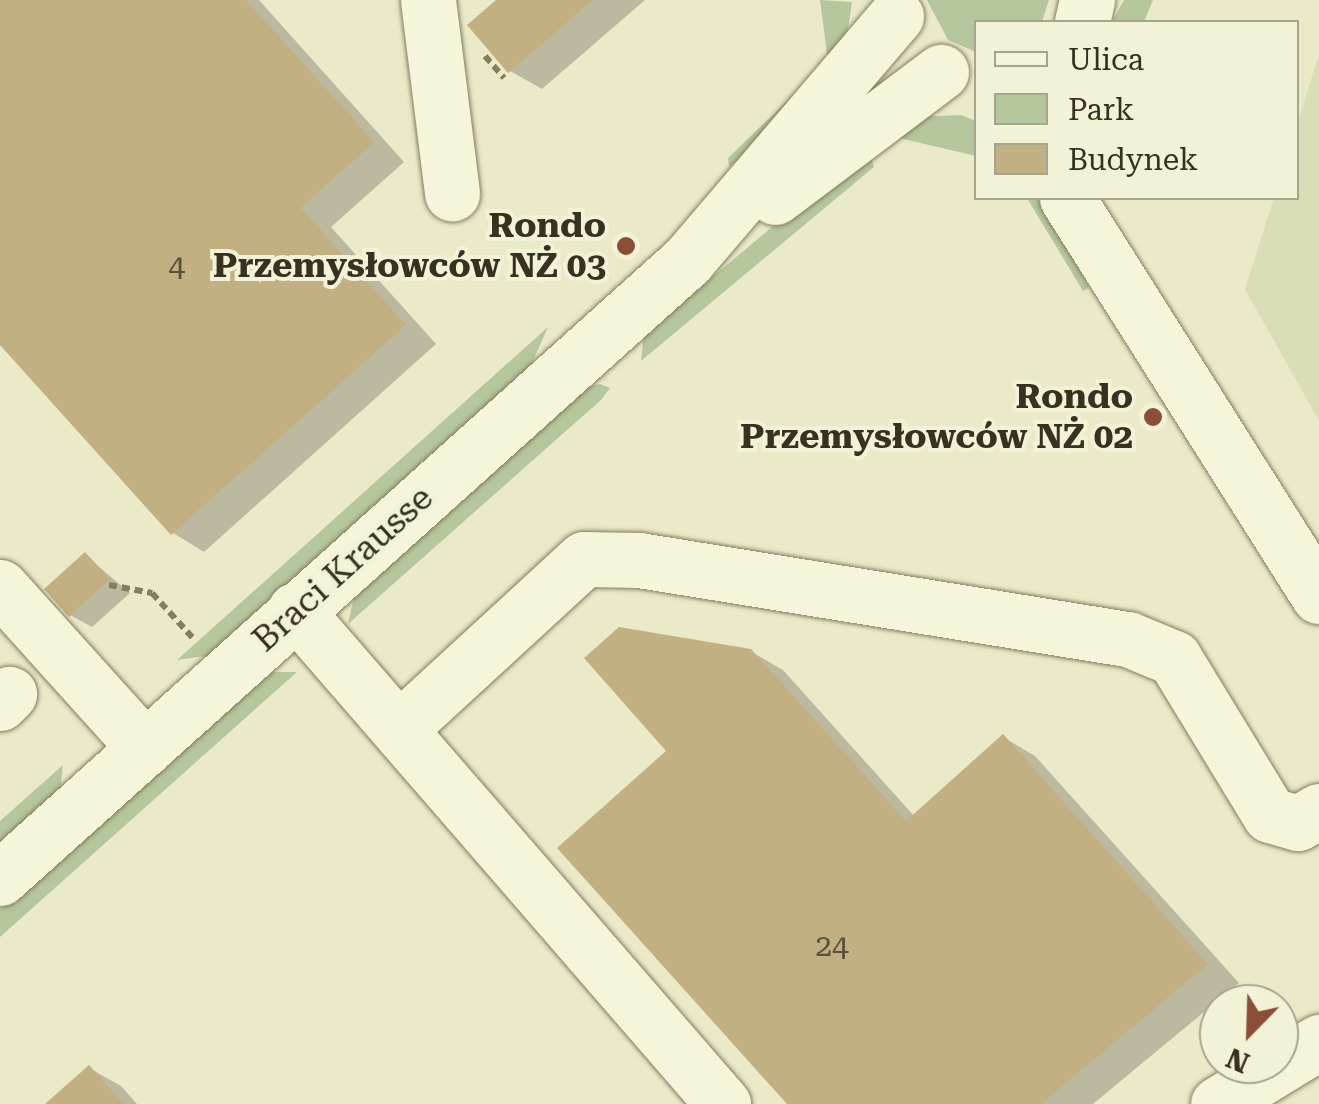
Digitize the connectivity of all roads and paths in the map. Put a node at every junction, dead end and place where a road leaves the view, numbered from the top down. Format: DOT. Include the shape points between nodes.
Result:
graph roads {
  1 [pos="428,0"];
  2 [pos="894,8"];
  3 [pos="959,78"];
  4 [pos="452,194"];
  5 [pos="1068,200"];
  6 [pos="1111,200"];
  7 [pos="687,260"];
  8 [pos="1200,406"];
  9 [pos="109,586"];
  10 [pos="0,588"];
  11 [pos="1319,596"];
  12 [pos="295,610"];
  13 [pos="193,638"];
  14 [pos="399,729"];
  15 [pos="145,748"];
  16 [pos="1319,811"];
  17 [pos="0,878"];
  18 [pos="1319,1042"];
  19 [pos="723,1104"];
  20 [pos="1218,1104"];
  1 -- 4 [label="street"];
  2 -- 3 [label="street"];
  2 -- 7 [label="street, Braci Krausse"];
  3 -- 7 [label="street, Braci Krausse"];
  5 -- 8 [label="street"];
  6 -- 8 [label="street"];
  7 -- 12 [label="street, Braci Krausse"];
  8 -- 11 [label="street"];
  9 -- 13 [label="path" via="152,593"];
  10 -- 15 [label="street"];
  12 -- 14 [label="street"];
  12 -- 15 [label="street, Braci Krausse"];
  14 -- 16 [label="street" via="584,559 639,560 1128,639 1174,658 1270,815 1298,823"];
  14 -- 19 [label="street"];
  15 -- 17 [label="street, Braci Krausse"];
  18 -- 20 [label="street"];
}
